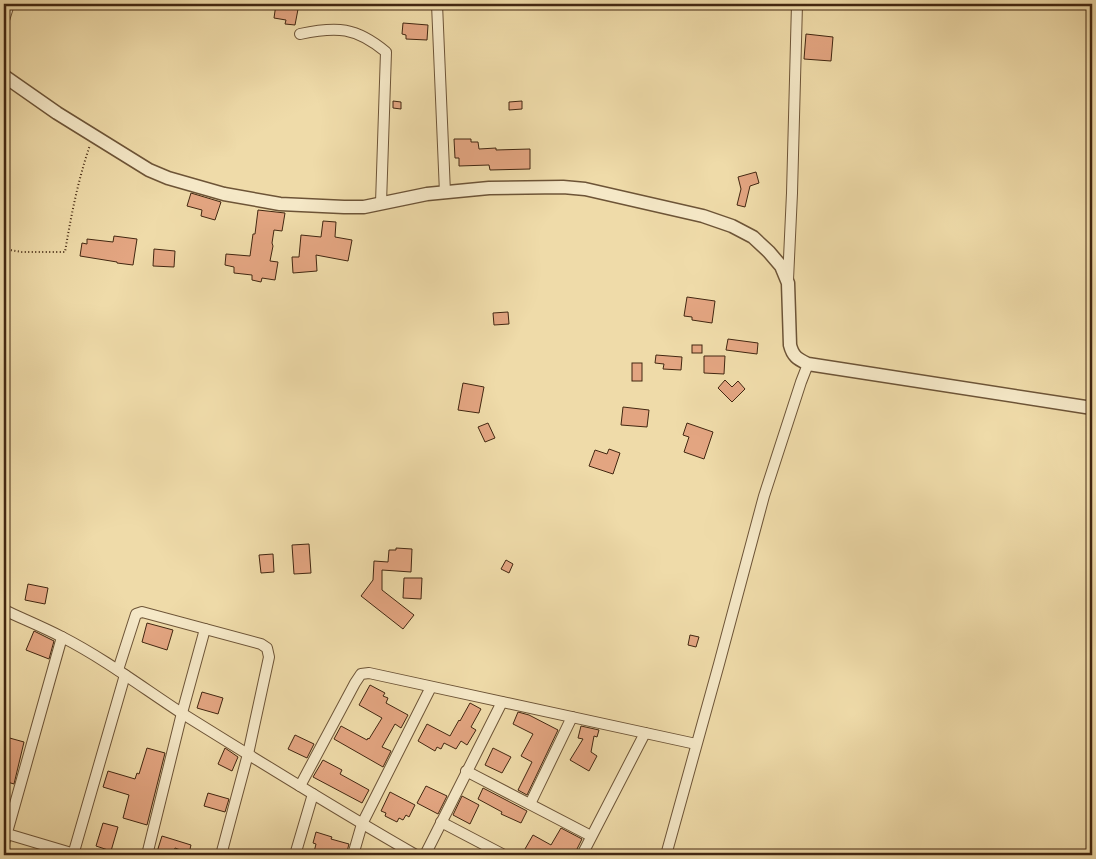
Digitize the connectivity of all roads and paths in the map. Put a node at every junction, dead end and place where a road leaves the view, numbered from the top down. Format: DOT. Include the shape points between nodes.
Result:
graph roads {
  1 [pos="9,4"];
  2 [pos="437,4"];
  3 [pos="797,4"];
  4 [pos="4,20"];
  5 [pos="300,34"];
  6 [pos="4,76"];
  7 [pos="93,136"];
  8 [pos="445,192"];
  9 [pos="381,203"];
  10 [pos="4,249"];
  11 [pos="788,283"];
  12 [pos="808,364"];
  13 [pos="1092,408"];
  14 [pos="4,610"];
  15 [pos="205,629"];
  16 [pos="62,637"];
  17 [pos="122,673"];
  18 [pos="431,687"];
  19 [pos="502,702"];
  20 [pos="182,713"];
  21 [pos="572,717"];
  22 [pos="645,733"];
  23 [pos="696,744"];
  24 [pos="248,754"];
  25 [pos="466,771"];
  26 [pos="300,786"];
  27 [pos="313,794"];
  28 [pos="530,804"];
  29 [pos="441,822"];
  30 [pos="362,824"];
  31 [pos="592,836"];
  32 [pos="5,837"];
  33 [pos="75,855"];
  34 [pos="148,855"];
  35 [pos="221,855"];
  36 [pos="295,855"];
  37 [pos="353,855"];
  38 [pos="416,855"];
  39 [pos="425,855"];
  40 [pos="504,855"];
  41 [pos="582,855"];
  42 [pos="666,855"];
  1 -- 4 [label="street"];
  2 -- 8 [label="street"];
  3 -- 11 [label="street"];
  5 -- 9 [label="street" via="342,29 358,33 386,52"];
  6 -- 7 [label="street"];
  7 -- 9 [label="street" via="149,170 224,194 280,204 364,207"];
  7 -- 10 [label="path" via="82,168 65,252"];
  8 -- 9 [label="street"];
  8 -- 11 [label="street" via="563,186 704,216 754,237 781,266"];
  11 -- 12 [label="street" via="792,354"];
  12 -- 13 [label="street"];
  12 -- 23 [label="street" via="764,496"];
  14 -- 16 [label="street"];
  15 -- 17 [label="street" via="142,612 136,614"];
  15 -- 20 [label="street"];
  15 -- 24 [label="street" via="267,648 269,657"];
  16 -- 17 [label="street"];
  16 -- 32 [label="street"];
  17 -- 20 [label="street"];
  17 -- 33 [label="street"];
  18 -- 19 [label="street"];
  18 -- 26 [label="street" via="361,674"];
  18 -- 30 [label="street"];
  19 -- 21 [label="street"];
  19 -- 25 [label="street"];
  20 -- 24 [label="street"];
  20 -- 34 [label="street"];
  21 -- 22 [label="street"];
  21 -- 28 [label="street"];
  22 -- 23 [label="street"];
  22 -- 31 [label="street"];
  23 -- 42 [label="street"];
  24 -- 26 [label="street"];
  24 -- 35 [label="street"];
  25 -- 28 [label="street"];
  25 -- 29 [label="street"];
  26 -- 27 [label="street"];
  27 -- 30 [label="street"];
  27 -- 36 [label="street"];
  28 -- 31 [label="street"];
  29 -- 39 [label="street"];
  29 -- 40 [label="street"];
  30 -- 37 [label="street"];
  30 -- 38 [label="street"];
  31 -- 41 [label="street"];
  32 -- 33 [label="street"];
}
